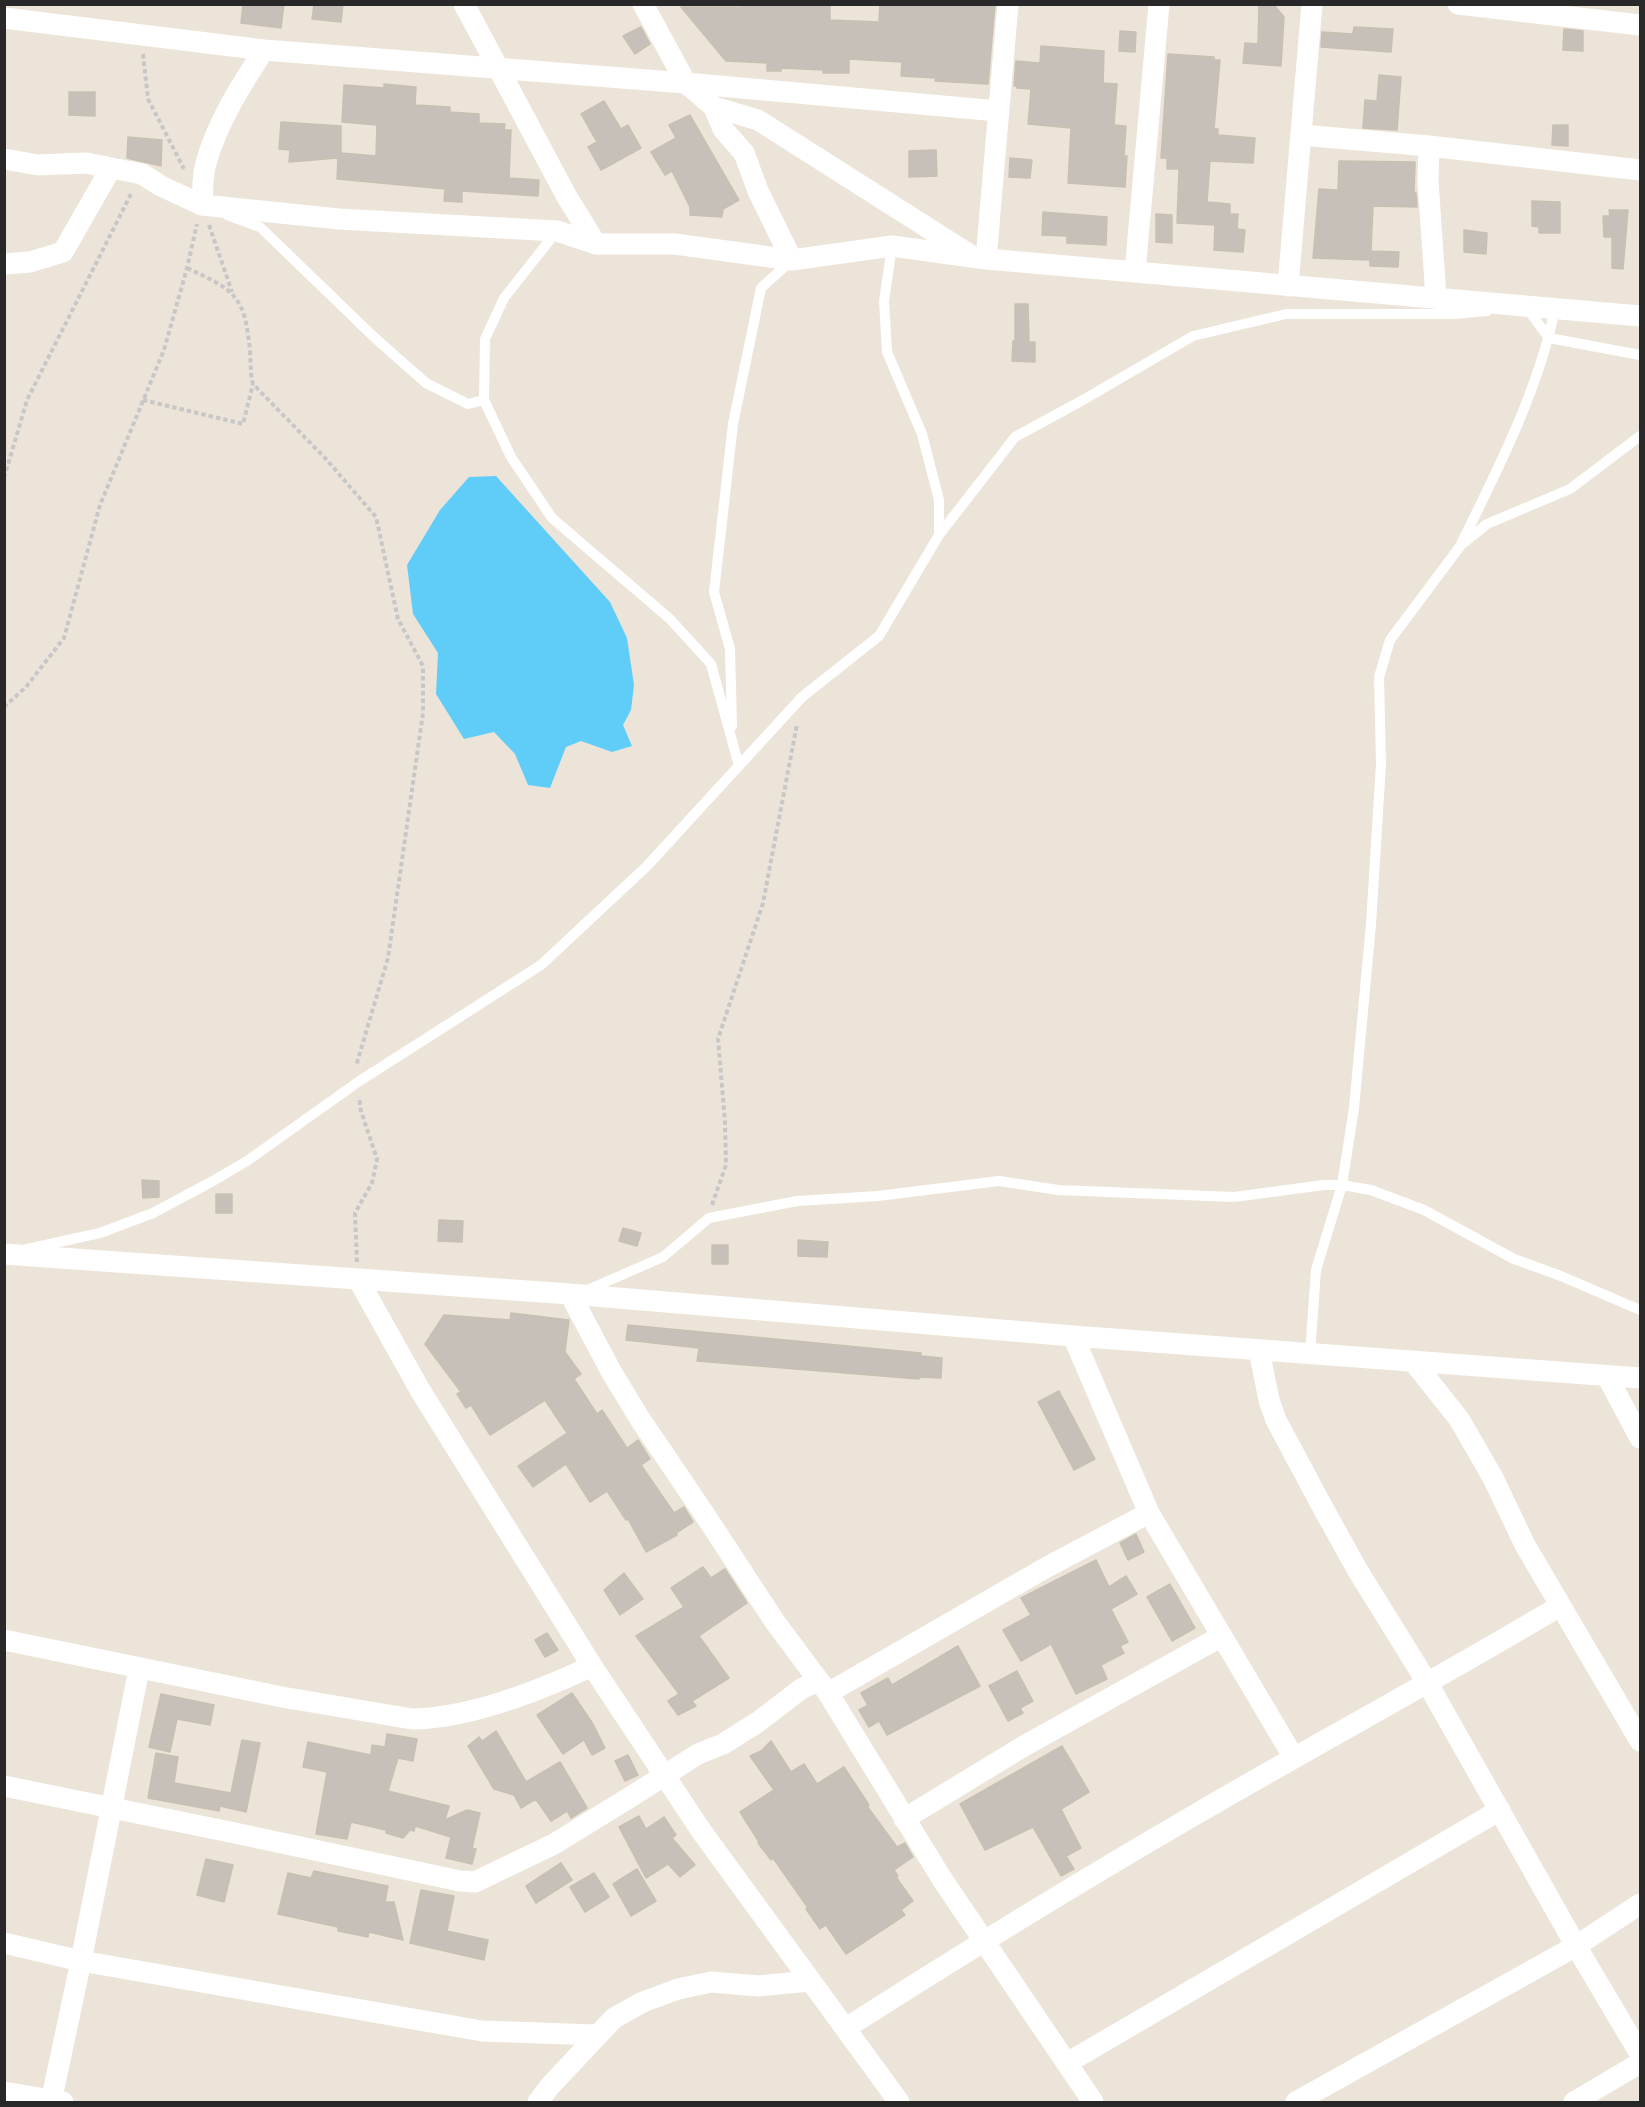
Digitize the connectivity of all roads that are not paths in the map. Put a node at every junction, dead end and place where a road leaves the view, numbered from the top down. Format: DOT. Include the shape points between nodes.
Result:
graph roads {
  1 [pos="464,4"];
  2 [pos="643,4"];
  3 [pos="1008,4"];
  4 [pos="1159,4"];
  5 [pos="1312,4"];
  6 [pos="1458,4"];
  7 [pos="4,18"];
  8 [pos="1641,25"];
  9 [pos="264,50"];
  10 [pos="498,67"];
  11 [pos="686,82"];
  12 [pos="714,107"];
  13 [pos="998,111"];
  14 [pos="1301,135"];
  15 [pos="1429,146"];
  16 [pos="4,159"];
  17 [pos="111,168"];
  18 [pos="1641,170"];
  19 [pos="567,197"];
  20 [pos="202,205"];
  21 [pos="557,231"];
  22 [pos="596,244"];
  23 [pos="892,246"];
  24 [pos="981,259"];
  25 [pos="792,260"];
  26 [pos="4,264"];
  27 [pos="1135,272"];
  28 [pos="1288,286"];
  29 [pos="1436,298"];
  30 [pos="1526,306"];
  31 [pos="1555,309"];
  32 [pos="1641,316"];
  33 [pos="1549,338"];
  34 [pos="1641,355"];
  35 [pos="484,400"];
  36 [pos="1641,436"];
  37 [pos="939,535"];
  38 [pos="1461,545"];
  39 [pos="732,743"];
  40 [pos="738,766"];
  41 [pos="1342,1185"];
  42 [pos="4,1254"];
  43 [pos="358,1279"];
  44 [pos="573,1294"];
  45 [pos="1641,1310"];
  46 [pos="1073,1336"];
  47 [pos="1259,1350"];
  48 [pos="1310,1354"];
  49 [pos="1413,1361"];
  50 [pos="1607,1376"];
  51 [pos="1641,1378"];
  52 [pos="1641,1438"];
  53 [pos="1149,1512"];
  54 [pos="1560,1606"];
  55 [pos="1221,1636"];
  56 [pos="4,1640"];
  57 [pos="592,1666"];
  58 [pos="139,1669"];
  59 [pos="1428,1684"];
  60 [pos="822,1687"];
  61 [pos="1641,1741"];
  62 [pos="1294,1758"];
  63 [pos="665,1776"];
  64 [pos="4,1786"];
  65 [pos="112,1808"];
  66 [pos="1500,1810"];
  67 [pos="904,1819"];
  68 [pos="1641,1904"];
  69 [pos="983,1941"];
  70 [pos="4,1943"];
  71 [pos="1576,1946"];
  72 [pos="81,1961"];
  73 [pos="810,1981"];
  74 [pos="846,2028"];
  75 [pos="597,2035"];
  76 [pos="1641,2054"];
  77 [pos="1067,2063"];
  78 [pos="1641,2063"];
  79 [pos="4,2092"];
  80 [pos="55,2102"];
  81 [pos="538,2103"];
  82 [pos="899,2103"];
  83 [pos="1093,2103"];
  84 [pos="1296,2103"];
  85 [pos="1574,2103"];
  1 -- 10 [label="street"];
  2 -- 11 [label="street"];
  3 -- 13 [label="street"];
  4 -- 27 [label="street"];
  5 -- 14 [label="street"];
  6 -- 8 [label="street"];
  7 -- 9 [label="street"];
  9 -- 10 [label="street"];
  9 -- 20 [label="street" via="219,129 205,164"];
  10 -- 11 [label="street"];
  10 -- 19 [label="street"];
  11 -- 12 [label="street"];
  11 -- 13 [label="street"];
  12 -- 24 [label="street" via="758,120"];
  12 -- 25 [label="street" via="723,129 744,153"];
  13 -- 24 [label="street"];
  14 -- 15 [label="street"];
  14 -- 28 [label="street"];
  15 -- 18 [label="street"];
  15 -- 29 [label="street"];
  16 -- 17 [label="street" via="38,165 86,163"];
  17 -- 20 [label="street" via="142,174"];
  17 -- 26 [label="street" via="63,252"];
  19 -- 21 [label="street"];
  19 -- 22 [label="street"];
  20 -- 21 [label="street" via="339,219"];
  20 -- 35 [label="lane" via="260,227 426,383 468,404"];
  21 -- 22 [label="street"];
  21 -- 35 [label="lane" via="504,298 484,339"];
  22 -- 25 [label="street" via="675,244"];
  23 -- 24 [label="street"];
  23 -- 25 [label="street"];
  23 -- 37 [label="lane" via="884,301 887,352 922,434 939,500"];
  24 -- 27 [label="street"];
  25 -- 39 [label="lane" via="761,288 733,424 714,592 730,649"];
  27 -- 28 [label="street"];
  28 -- 29 [label="street"];
  29 -- 30 [label="street"];
  30 -- 31 [label="street"];
  30 -- 33 [label="lane"];
  30 -- 37 [label="lane" via="1454,314 1286,314 1193,336 1015,437"];
  31 -- 32 [label="street"];
  31 -- 33 [label="lane"];
  33 -- 34 [label="lane"];
  33 -- 38 [label="lane" via="1509,446"];
  35 -- 39 [label="lane" via="511,457 552,518 670,619 711,664"];
  36 -- 38 [label="lane" via="1570,489 1487,525"];
  37 -- 40 [label="lane" via="879,636 802,697"];
  38 -- 41 [label="lane" via="1390,640 1379,677 1381,764 1371,924 1354,1108"];
  39 -- 40 [label="lane"];
  40 -- 42 [label="lane" via="647,866 541,965 358,1082 247,1161 153,1214 100,1233"];
  41 -- 44 [label="lane" via="1233,1197 1058,1190 999,1181 878,1196 797,1201 709,1218 663,1257"];
  41 -- 45 [label="lane" via="1371,1190 1424,1210 1514,1259"];
  41 -- 48 [label="lane" via="1316,1270"];
  42 -- 43 [label="street"];
  43 -- 44 [label="street"];
  43 -- 57 [label="street" via="426,1399"];
  44 -- 46 [label="street"];
  44 -- 60 [label="street" via="640,1419"];
  46 -- 47 [label="street"];
  46 -- 53 [label="street"];
  47 -- 48 [label="street"];
  47 -- 59 [label="street" via="1276,1420 1358,1571"];
  48 -- 49 [label="street"];
  49 -- 50 [label="street"];
  49 -- 54 [label="street" via="1459,1419"];
  50 -- 51 [label="street"];
  50 -- 52 [label="street"];
  53 -- 55 [label="street"];
  53 -- 60 [label="street"];
  54 -- 59 [label="street"];
  54 -- 61 [label="street"];
  55 -- 62 [label="street"];
  55 -- 67 [label="street" via="1024,1746"];
  56 -- 58 [label="street"];
  57 -- 58 [label="street" via="480,1708 412,1719"];
  57 -- 63 [label="street"];
  58 -- 65 [label="street"];
  59 -- 62 [label="street"];
  59 -- 66 [label="street"];
  60 -- 63 [label="street" via="801,1689 758,1722"];
  60 -- 67 [label="street"];
  62 -- 69 [label="street"];
  63 -- 65 [label="street" via="554,1844 470,1882"];
  63 -- 73 [label="street"];
  64 -- 65 [label="street"];
  65 -- 72 [label="street"];
  66 -- 71 [label="street"];
  66 -- 77 [label="street"];
  67 -- 69 [label="street"];
  68 -- 71 [label="street"];
  69 -- 74 [label="street"];
  69 -- 77 [label="street"];
  70 -- 72 [label="street"];
  71 -- 76 [label="street"];
  71 -- 84 [label="street"];
  72 -- 75 [label="street" via="482,2031"];
  72 -- 80 [label="street"];
  73 -- 74 [label="street"];
  73 -- 75 [label="street" via="758,1986 728,1982 697,1984 631,2007"];
  74 -- 82 [label="street"];
  75 -- 81 [label="street"];
  77 -- 83 [label="street"];
  78 -- 85 [label="street"];
  79 -- 80 [label="street"];
}
